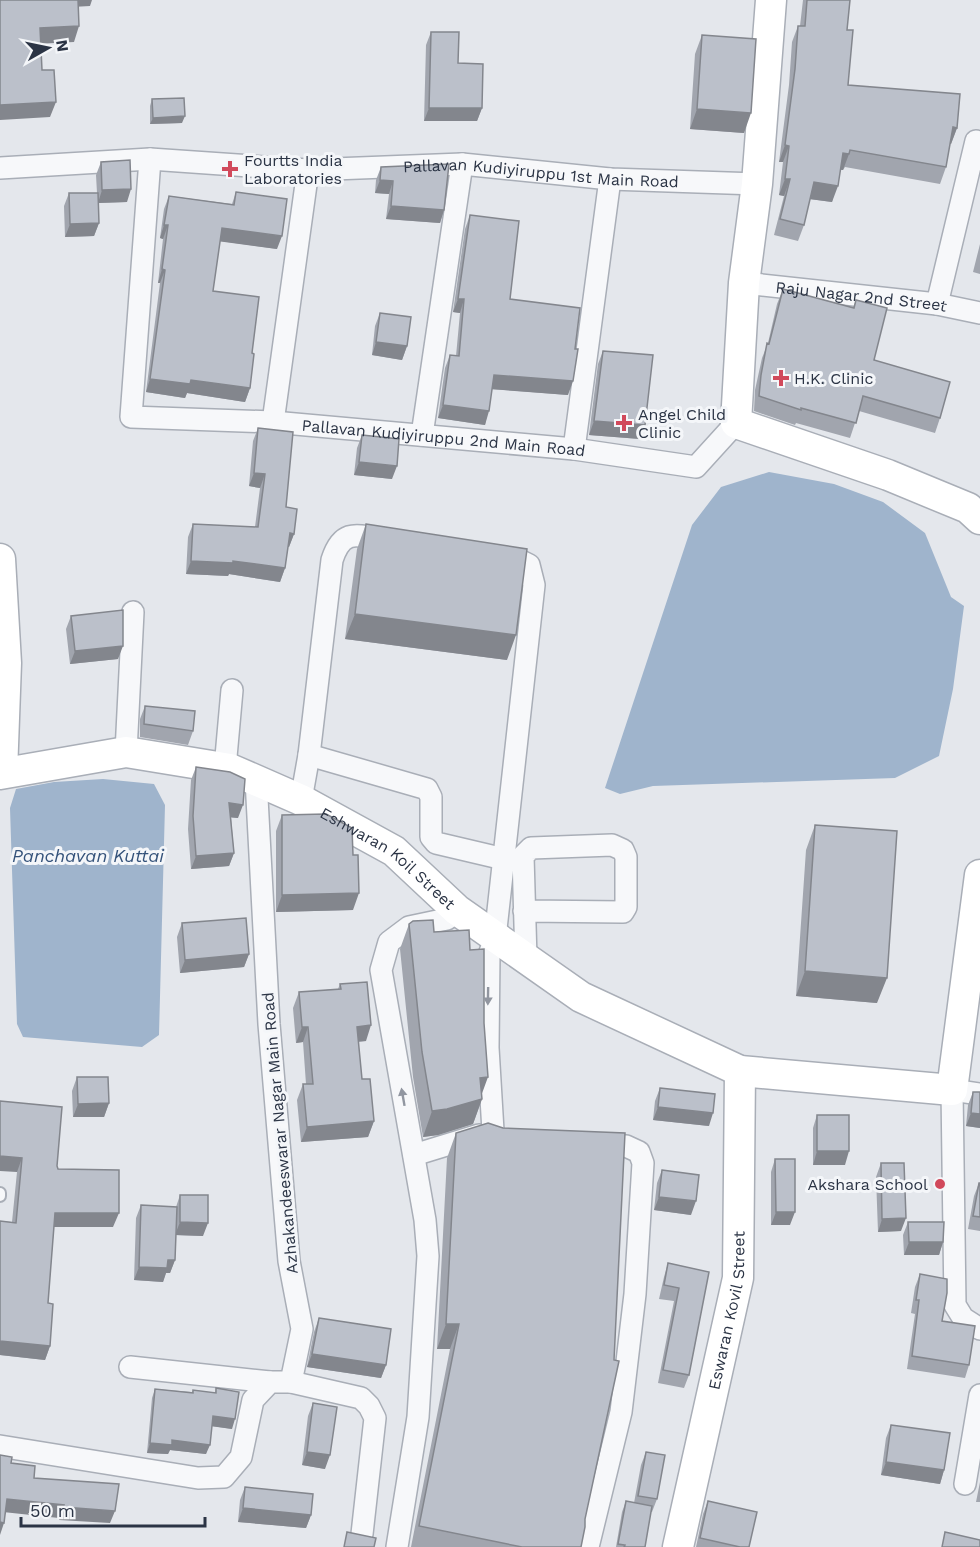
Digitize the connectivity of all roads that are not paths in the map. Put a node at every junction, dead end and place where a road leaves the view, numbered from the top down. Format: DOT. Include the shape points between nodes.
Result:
graph roads {
  1 [pos="771,0"];
  2 [pos="976,141"];
  3 [pos="150,159"];
  4 [pos="462,164"];
  5 [pos="0,168"];
  6 [pos="308,170"];
  7 [pos="610,179"];
  8 [pos="756,184"];
  9 [pos="744,283"];
  10 [pos="937,304"];
  11 [pos="980,313"];
  12 [pos="273,422"];
  13 [pos="736,423"];
  14 [pos="422,435"];
  15 [pos="574,449"];
  16 [pos="980,519"];
  17 [pos="410,544"];
  18 [pos="476,555"];
  19 [pos="0,561"];
  20 [pos="133,612"];
  21 [pos="2,637"];
  22 [pos="232,690"];
  23 [pos="126,752"];
  24 [pos="309,755"];
  25 [pos="225,768"];
  26 [pos="1,773"];
  27 [pos="256,780"];
  28 [pos="301,800"];
  29 [pos="504,859"];
  30 [pos="980,875"];
  31 [pos="457,910"];
  32 [pos="524,911"];
  33 [pos="495,938"];
  34 [pos="526,959"];
  35 [pos="740,1071"];
  36 [pos="966,1092"];
  37 [pos="493,1131"];
  38 [pos="527,1142"];
  39 [pos="571,1144"];
  40 [pos="414,1155"];
  41 [pos="980,1329"];
  42 [pos="130,1366"];
  43 [pos="281,1382"];
  44 [pos="980,1395"];
  45 [pos="0,1446"];
  46 [pos="965,1484"];
  47 [pos="362,1534"];
  48 [pos="397,1547"];
  49 [pos="588,1547"];
  50 [pos="678,1547"];
  1 -- 8 [label="street"];
  2 -- 10 [label="street"];
  3 -- 5 [label="street, Pallavan Kudiyiruppu 1st Main Road"];
  3 -- 6 [label="street, Pallavan Kudiyiruppu 1st Main Road"];
  3 -- 12 [label="street, Pallavan Kudiyiruppu 2nd Main Road" via="131,417"];
  4 -- 6 [label="street, Pallavan Kudiyiruppu 1st Main Road"];
  4 -- 7 [label="street, Pallavan Kudiyiruppu 1st Main Road"];
  4 -- 14 [label="street"];
  6 -- 12 [label="street"];
  7 -- 8 [label="street, Pallavan Kudiyiruppu 1st Main Road"];
  7 -- 15 [label="street"];
  8 -- 9 [label="street"];
  9 -- 10 [label="street, Raju Nagar 2nd Street"];
  9 -- 13 [label="street"];
  10 -- 11 [label="street, Raju Nagar 2nd Street"];
  12 -- 14 [label="street, Pallavan Kudiyiruppu 2nd Main Road"];
  13 -- 15 [label="street, Pallavan Kudiyiruppu 2nd Main Road" via="696,467"];
  13 -- 16 [label="street" via="888,475 968,508"];
  14 -- 15 [label="street, Pallavan Kudiyiruppu 2nd Main Road"];
  17 -- 24 [label="street" via="354,536 339,543 332,560"];
  18 -- 29 [label="street" via="529,565 534,585"];
  19 -- 21 [label="street"];
  20 -- 23 [label="street"];
  21 -- 26 [label="street" via="6,663"];
  22 -- 25 [label="street"];
  23 -- 25 [label="street, Eshwaran Koil Street"];
  23 -- 26 [label="street, Eshwaran Koil Street"];
  24 -- 28 [label="street"];
  24 -- 29 [label="street" via="427,789 431,797 431,837 436,843"];
  25 -- 27 [label="street, Eshwaran Koil Street"];
  27 -- 28 [label="street, Eshwaran Koil Street"];
  27 -- 43 [label="street, Azhakandeeswarar Nagar Main Road" via="274,1083 289,1261 302,1329"];
  28 -- 31 [label="street, Eshwaran Koil Street" via="394,850"];
  29 -- 33 [label="street"];
  30 -- 36 [label="street"];
  31 -- 33 [label="street, Eshwaran Koil Street"];
  40 -- 31 [label="street, one-way" via="381,970 389,942 410,927 447,919"];
  32 -- 32 [label="street" via="523,856 531,848 612,845 623,850 623,912"];
  32 -- 34 [label="street"];
  33 -- 34 [label="street, Eshwaran Koil Street"];
  33 -- 37 [label="street, one-way" via="489,955 488,1048"];
  34 -- 35 [label="street, Eshwaran Koil Street" via="581,997"];
  35 -- 36 [label="street, Eshwaran Koil Street"];
  35 -- 50 [label="street, Eswaran Kovil Street" via="738,1278"];
  36 -- 41 [label="street" via="955,1305 963,1318"];
  37 -- 38 [label="street" via="494,1140"];
  37 -- 40 [label="street"];
  39 -- 49 [label="street" via="626,1146 639,1152 643,1163 635,1294 621,1412"];
  40 -- 48 [label="street" via="428,1256 418,1417"];
  42 -- 43 [label="street"];
  43 -- 45 [label="street, Azhakandeeswarar Nagar Main Road" via="253,1400 241,1457 224,1477 198,1478"];
  43 -- 47 [label="street" via="361,1398 369,1406 375,1418"];
  44 -- 46 [label="street"];
}
